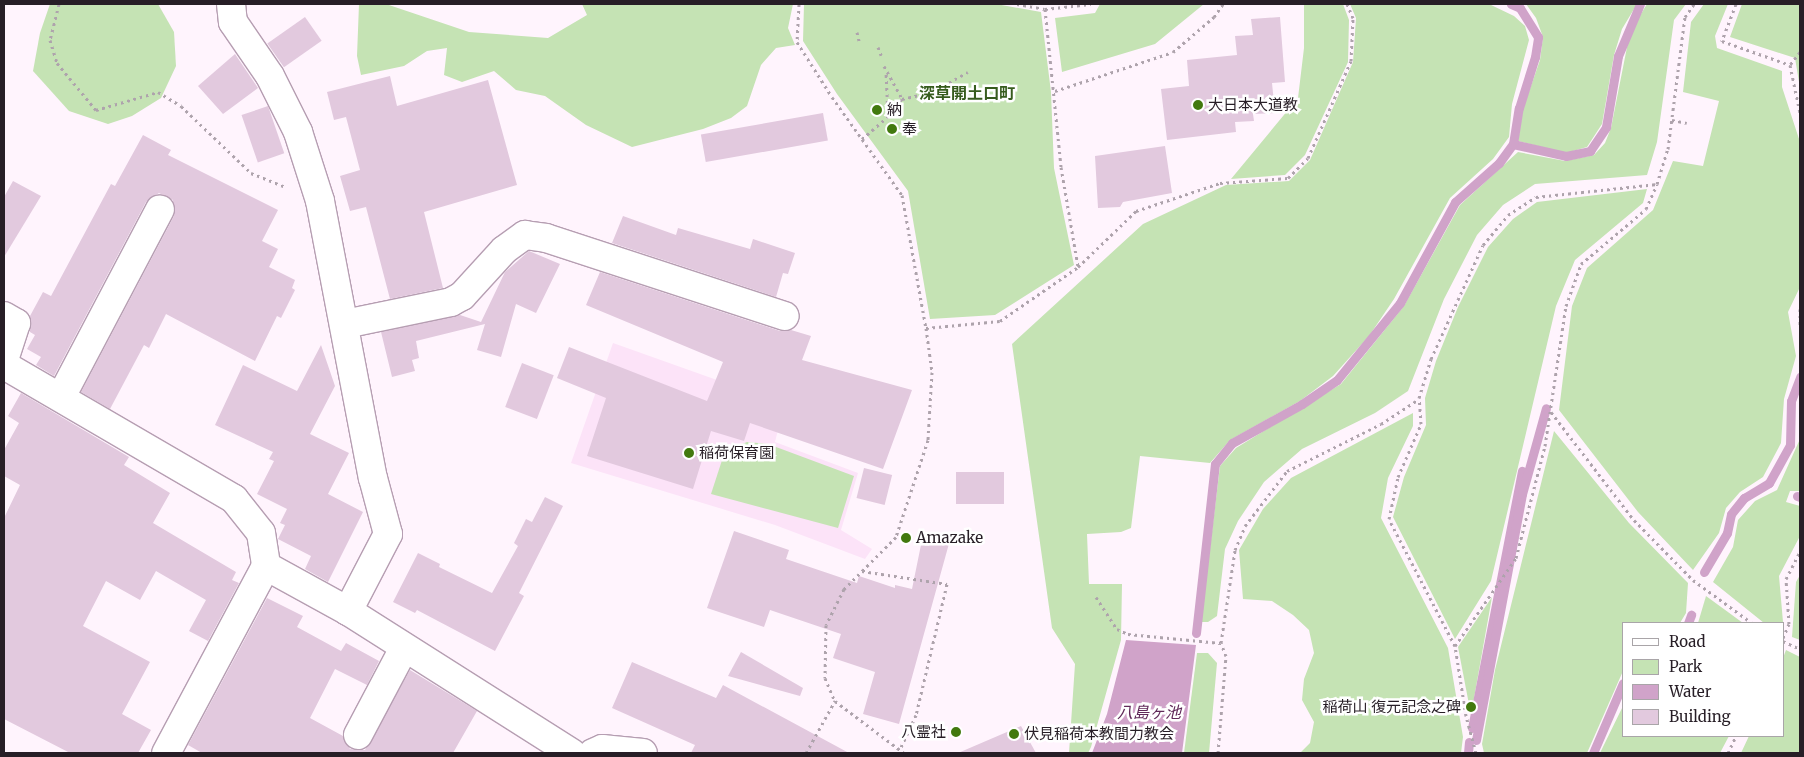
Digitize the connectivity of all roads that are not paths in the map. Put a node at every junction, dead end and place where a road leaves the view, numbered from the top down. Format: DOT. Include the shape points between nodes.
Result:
graph roads {
  1 [pos="231,4"];
  2 [pos="160,209"];
  3 [pos="4,316"];
  4 [pos="785,316"];
  5 [pos="344,324"];
  6 [pos="4,359"];
  7 [pos="4,365"];
  8 [pos="61,397"];
  9 [pos="266,566"];
  10 [pos="348,611"];
  11 [pos="404,648"];
  12 [pos="358,735"];
  13 [pos="166,753"];
  14 [pos="572,753"];
  15 [pos="593,753"];
  16 [pos="643,753"];
  1 -- 5 [label="street" via="233,22 270,76 298,132 320,201"];
  2 -- 8 [label="street"];
  3 -- 6 [label="street" via="16,323"];
  4 -- 5 [label="street" via="546,238 525,235 504,250 462,296 451,302"];
  5 -- 10 [label="street" via="373,478 388,534"];
  7 -- 8 [label="street"];
  8 -- 9 [label="street" via="234,500 262,533"];
  9 -- 10 [label="street"];
  9 -- 13 [label="street"];
  10 -- 11 [label="street"];
  11 -- 12 [label="street"];
  11 -- 14 [label="street"];
  15 -- 16 [label="street" via="602,749"];
}
